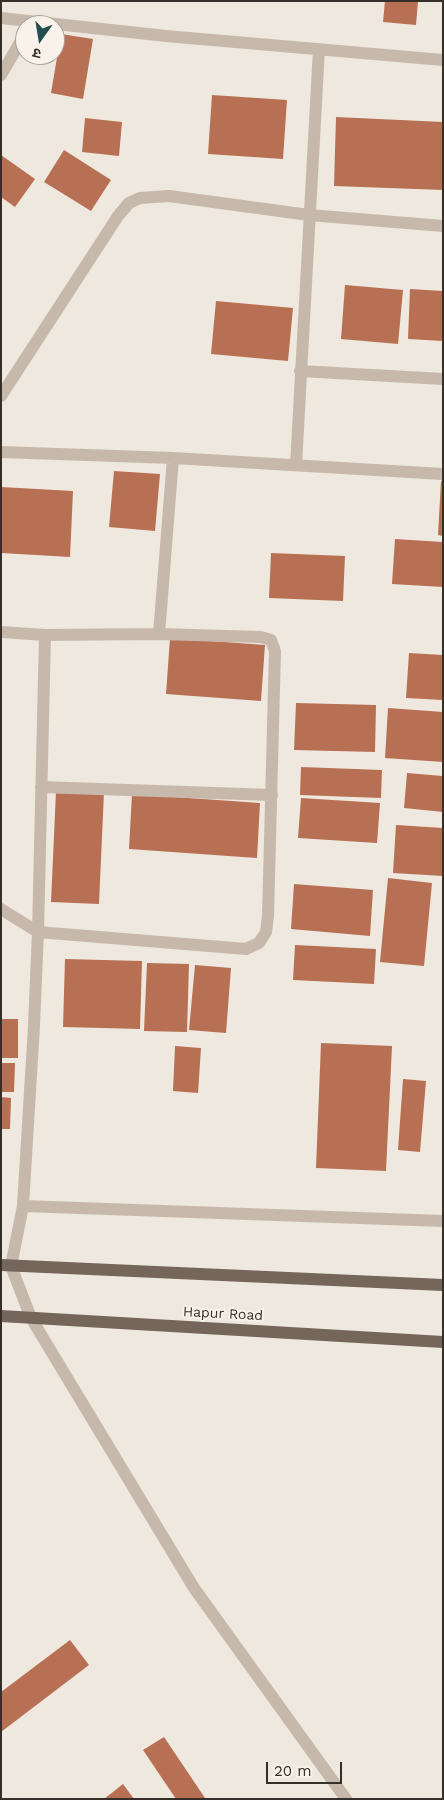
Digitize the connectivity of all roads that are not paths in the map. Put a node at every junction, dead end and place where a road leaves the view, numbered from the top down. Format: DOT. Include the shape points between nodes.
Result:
graph roads {
  1 [pos="1,18"];
  2 [pos="15,20"];
  3 [pos="65,26"];
  4 [pos="319,49"];
  5 [pos="15,52"];
  6 [pos="443,60"];
  7 [pos="1,76"];
  8 [pos="309,215"];
  9 [pos="443,226"];
  10 [pos="300,371"];
  11 [pos="443,379"];
  12 [pos="1,396"];
  13 [pos="1,452"];
  14 [pos="173,458"];
  15 [pos="296,466"];
  16 [pos="443,474"];
  17 [pos="1,632"];
  18 [pos="159,634"];
  19 [pos="45,635"];
  20 [pos="41,787"];
  21 [pos="272,795"];
  22 [pos="1,909"];
  23 [pos="38,932"];
  24 [pos="23,1206"];
  25 [pos="443,1221"];
  26 [pos="6,1265"];
  27 [pos="443,1285"];
  28 [pos="1,1316"];
  29 [pos="31,1318"];
  30 [pos="443,1342"];
  31 [pos="346,1799"];
  1 -- 2 [label="street"];
  3 -- 4 [label="street"];
  4 -- 6 [label="street"];
  4 -- 8 [label="street"];
  5 -- 7 [label="street"];
  8 -- 9 [label="street"];
  8 -- 10 [label="street"];
  8 -- 12 [label="street" via="168,196 140,198 129,203 112,224"];
  10 -- 11 [label="street"];
  10 -- 15 [label="street"];
  13 -- 14 [label="street"];
  14 -- 15 [label="street"];
  14 -- 18 [label="street"];
  15 -- 16 [label="street"];
  17 -- 19 [label="street"];
  18 -- 19 [label="street"];
  18 -- 21 [label="street" via="271,640 274,651"];
  19 -- 20 [label="street"];
  20 -- 21 [label="street"];
  20 -- 23 [label="street"];
  21 -- 23 [label="street" via="268,916 266,932 259,943 246,949"];
  22 -- 23 [label="street"];
  23 -- 24 [label="street"];
  24 -- 25 [label="street"];
  24 -- 26 [label="street"];
  26 -- 27 [label="main road"];
  26 -- 29 [label="street"];
  28 -- 29 [label="main road, Hapur Road"];
  29 -- 30 [label="main road, Hapur Road"];
  29 -- 31 [label="street" via="194,1588"];
}
